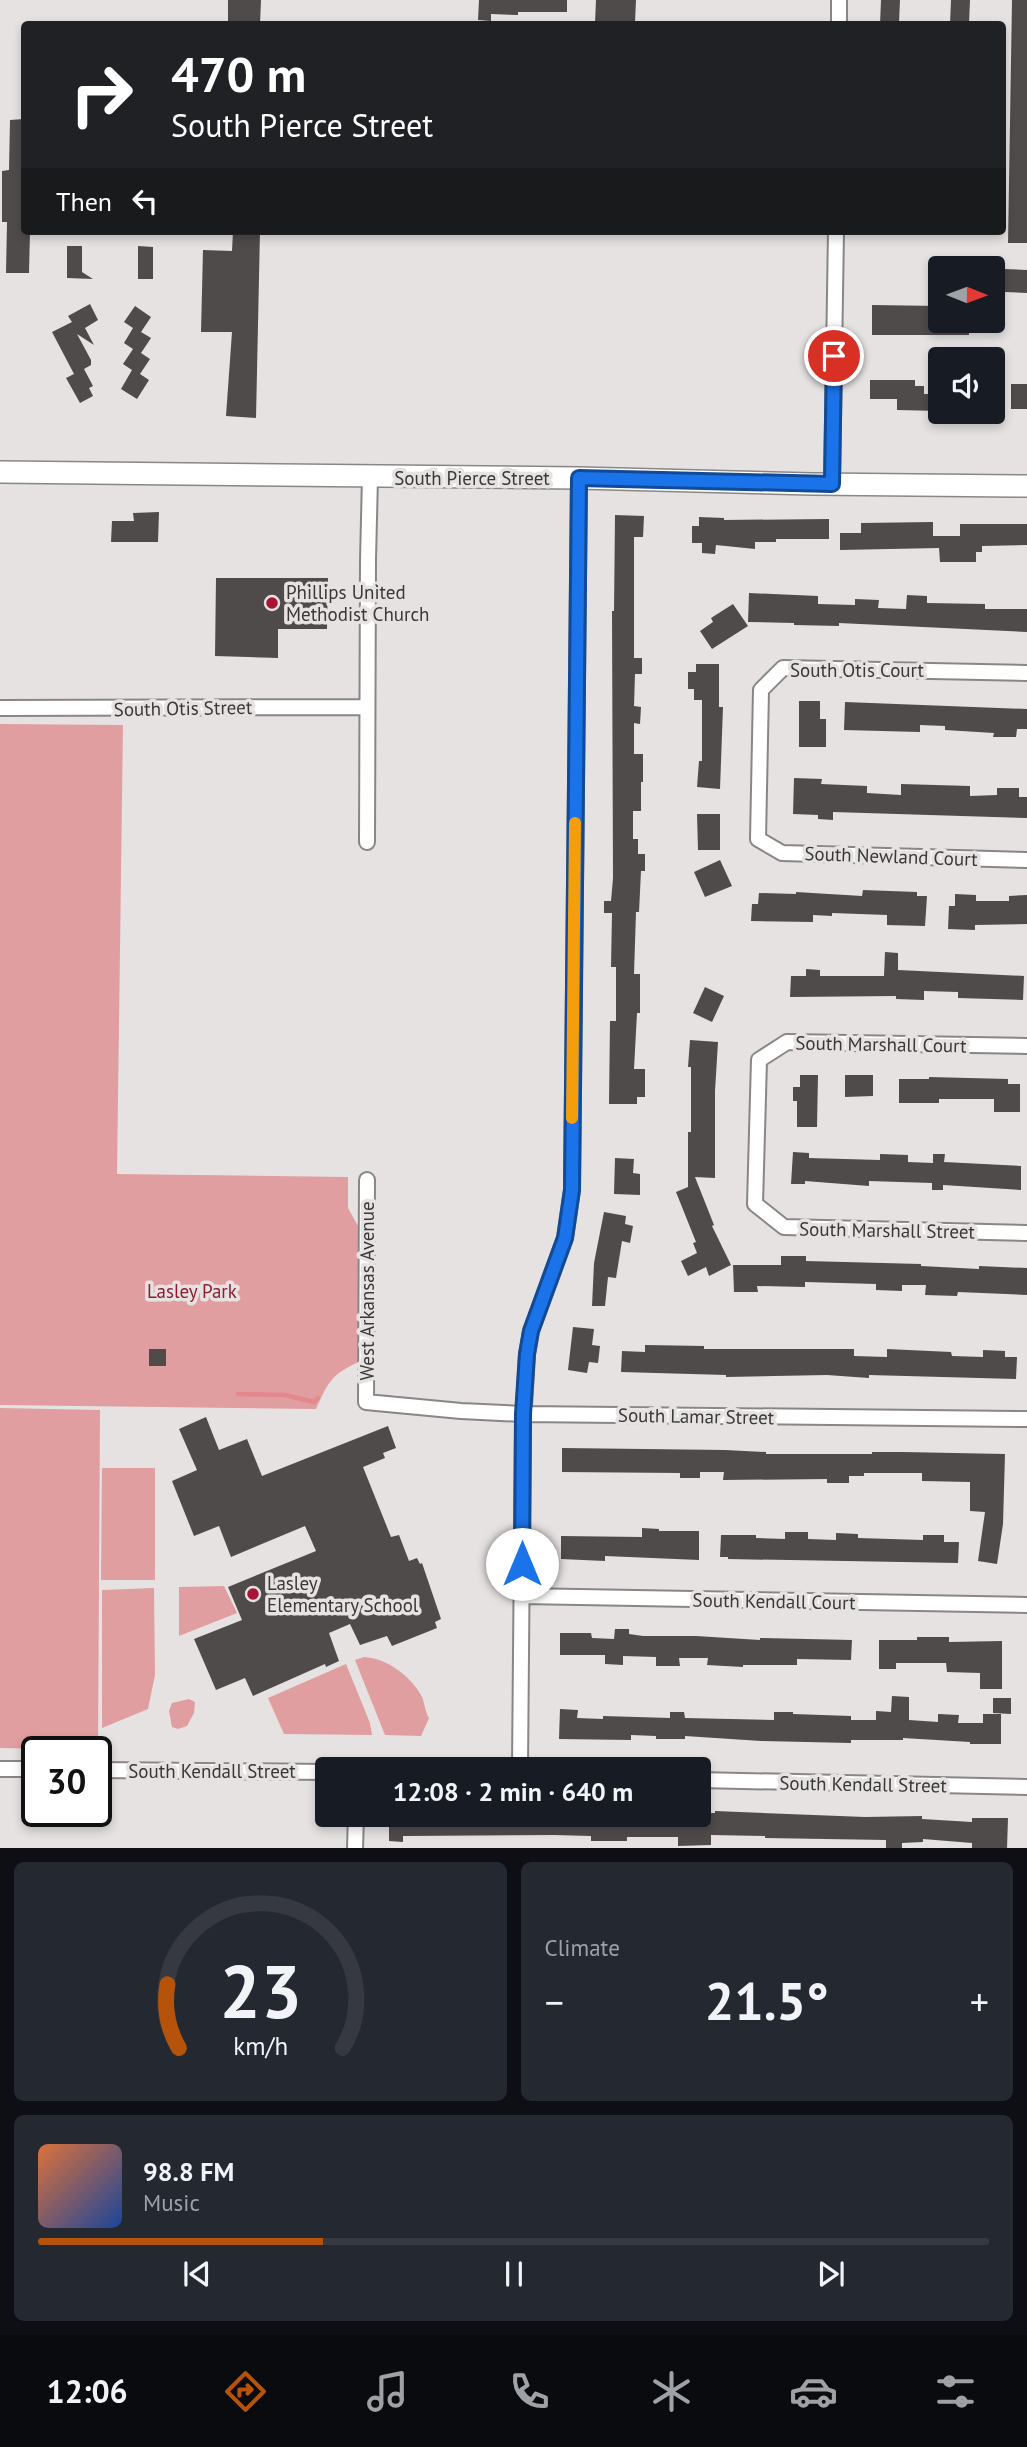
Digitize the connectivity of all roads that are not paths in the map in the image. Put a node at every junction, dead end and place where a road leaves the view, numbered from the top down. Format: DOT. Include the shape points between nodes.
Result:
graph roads {
  1 [pos="839,0"];
  2 [pos="839,21"];
  3 [pos="836,235"];
  4 [pos="0,472"];
  5 [pos="370,477"];
  6 [pos="579,478"];
  7 [pos="832,484"];
  8 [pos="1027,486"];
  9 [pos="1027,673"];
  10 [pos="366,706"];
  11 [pos="0,708"];
  12 [pos="758,839"];
  13 [pos="367,842"];
  14 [pos="1027,860"];
  15 [pos="1027,1046"];
  16 [pos="368,1180"];
  17 [pos="755,1204"];
  18 [pos="1027,1233"];
  19 [pos="366,1402"];
  20 [pos="523,1414"];
  21 [pos="1027,1419"];
  22 [pos="522,1596"];
  23 [pos="1027,1605"];
  24 [pos="520,1757"];
  25 [pos="0,1769"];
  26 [pos="21,1769"];
  27 [pos="112,1770"];
  28 [pos="315,1772"];
  29 [pos="711,1780"];
  30 [pos="1027,1787"];
  31 [pos="356,1827"];
  32 [pos="355,1848"];
  1 -- 2 [label="street"];
  3 -- 7 [label="street"];
  4 -- 5 [label="street, South Pierce Street"];
  5 -- 6 [label="street, South Pierce Street"];
  5 -- 10 [label="street"];
  6 -- 7 [label="street, South Pierce Street"];
  6 -- 20 [label="street" via="572,1190 565,1238 531,1331"];
  7 -- 8 [label="street, South Pierce Street"];
  9 -- 12 [label="street, South Otis Court" via="783,668 761,690"];
  10 -- 11 [label="street, South Otis Street"];
  10 -- 13 [label="street"];
  12 -- 14 [label="street, South Newland Court" via="782,853"];
  15 -- 17 [label="street, South Marshall Court" via="787,1042 759,1060"];
  16 -- 19 [label="street, West Arkansas Avenue"];
  17 -- 18 [label="street, South Marshall Street" via="784,1227"];
  19 -- 20 [label="street, South Lamar Street"];
  20 -- 21 [label="street, South Lamar Street"];
  20 -- 22 [label="street"];
  22 -- 23 [label="street, South Kendall Court"];
  22 -- 24 [label="street"];
  25 -- 26 [label="street"];
  27 -- 28 [label="street, South Kendall Street"];
  29 -- 30 [label="street, South Kendall Street"];
  31 -- 32 [label="street"];
}
